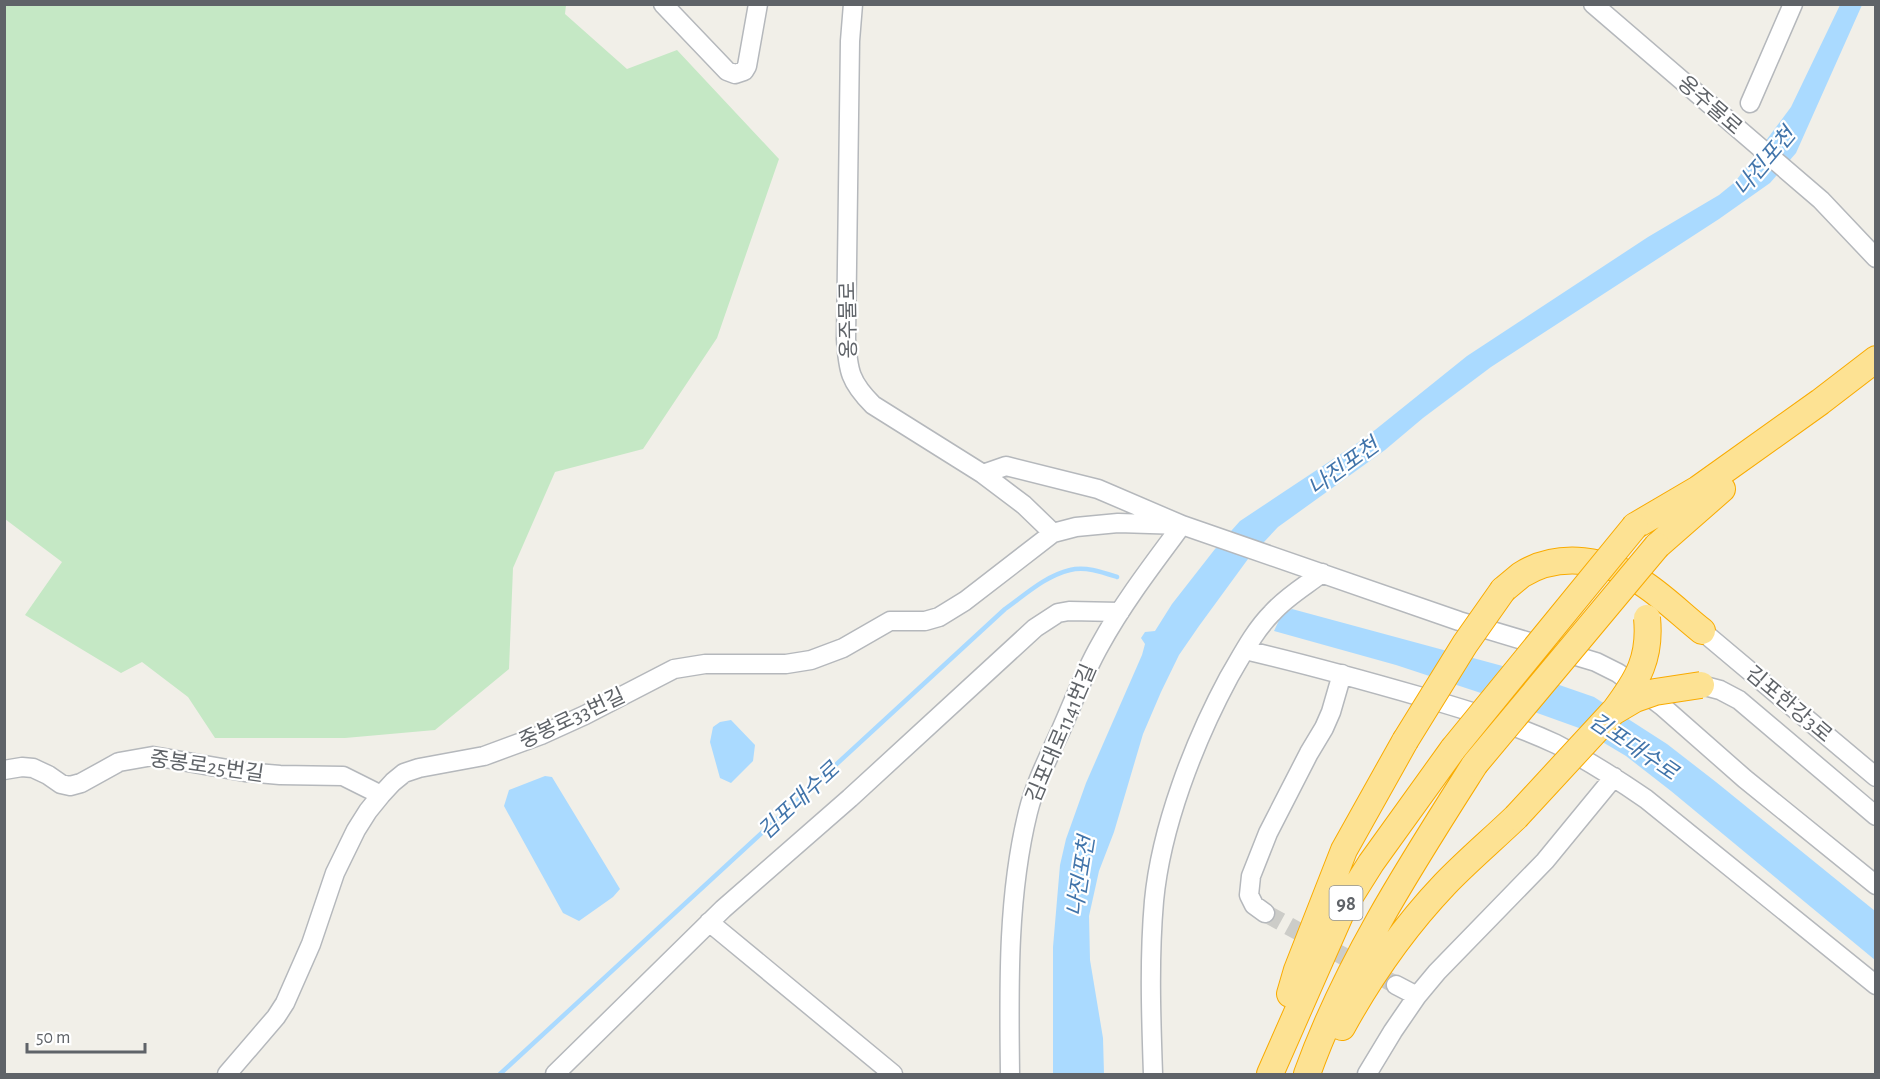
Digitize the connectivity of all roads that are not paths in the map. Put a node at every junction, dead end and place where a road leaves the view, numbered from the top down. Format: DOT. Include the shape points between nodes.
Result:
graph roads {
  1 [pos="663,4"];
  2 [pos="758,4"];
  3 [pos="853,4"];
  4 [pos="1593,4"];
  5 [pos="1793,4"];
  6 [pos="1750,103"];
  7 [pos="1875,258"];
  8 [pos="1875,358"];
  9 [pos="1875,378"];
  10 [pos="983,474"];
  11 [pos="1188,527"];
  12 [pos="1053,532"];
  13 [pos="1616,568"];
  14 [pos="1315,571"];
  15 [pos="1119,612"];
  16 [pos="1702,631"];
  17 [pos="1245,650"];
  18 [pos="1342,674"];
  19 [pos="1701,685"];
  20 [pos="1613,712"];
  21 [pos="4,770"];
  22 [pos="1614,777"];
  23 [pos="1875,777"];
  24 [pos="381,795"];
  25 [pos="1875,816"];
  26 [pos="1875,885"];
  27 [pos="1265,913"];
  28 [pos="709,922"];
  29 [pos="1396,985"];
  30 [pos="1875,985"];
  31 [pos="1418,996"];
  32 [pos="227,1074"];
  33 [pos="555,1074"];
  34 [pos="893,1074"];
  35 [pos="1010,1074"];
  36 [pos="1152,1074"];
  37 [pos="1268,1074"];
  38 [pos="1307,1074"];
  39 [pos="1316,1074"];
  40 [pos="1368,1074"];
  1 -- 2 [label="street" via="727,71 735,74 747,66"];
  3 -- 10 [label="street, 옹주물로" via="847,365 852,380 873,405"];
  4 -- 7 [label="street, 옹주물로" via="1821,200"];
  5 -- 6 [label="street"];
  8 -- 37 [label="highway, 98, bridge" via="1698,489 1635,526 1453,749 1371,863 1344,906"];
  9 -- 38 [label="highway, 98, bridge" via="1713,496 1657,546 1475,764 1377,925 1343,990"];
  10 -- 11 [label="street" via="1006,466 1098,489"];
  10 -- 12 [label="street, 옹주물로"];
  11 -- 12 [label="street" via="1118,523"];
  11 -- 14 [label="street"];
  11 -- 15 [label="street, 김포대로1141번길"];
  12 -- 24 [label="street, 중봉로33번길" via="959,606 939,617 890,621 843,648 811,660 674,669 541,735 484,756 404,773"];
  13 -- 16 [label="highway" via="1644,584"];
  13 -- 20 [label="highway, bridge" via="1643,603 1649,637 1645,659 1628,693"];
  13 -- 37 [label="highway, bridge" via="1568,560 1546,564 1522,575 1503,590 1465,644 1344,850 1297,970"];
  14 -- 17 [label="street" via="1272,612"];
  14 -- 26 [label="street" via="1480,628 1596,662 1618,673"];
  15 -- 28 [label="street" via="1058,613 1035,628"];
  15 -- 35 [label="street, 김포대로1141번길" via="1087,671 1028,811 1012,928"];
  16 -- 23 [label="street, 김포한강3로"];
  17 -- 18 [label="street"];
  17 -- 36 [label="street" via="1208,718 1164,844 1152,935"];
  18 -- 22 [label="street" via="1508,724 1556,744"];
  18 -- 27 [label="street" via="1324,728 1268,833 1251,876 1249,895"];
  19 -- 20 [label="highway, bridge" via="1655,692"];
  19 -- 25 [label="street, 김포한강3로" via="1739,700"];
  20 -- 39 [label="highway, bridge" via="1516,817 1445,884 1402,935 1353,1007"];
  21 -- 24 [label="street, 중봉로25번길" via="33,768 70,786 119,762 153,756 280,776 343,776"];
  22 -- 30 [label="street" via="1673,819"];
  22 -- 31 [label="street" via="1545,861"];
  24 -- 32 [label="street, 중봉로33번길" via="368,811 335,873 311,944 285,1003"];
  28 -- 33 [label="street"];
  28 -- 34 [label="street"];
  29 -- 31 [label="street"];
  31 -- 40 [label="street"];
}
